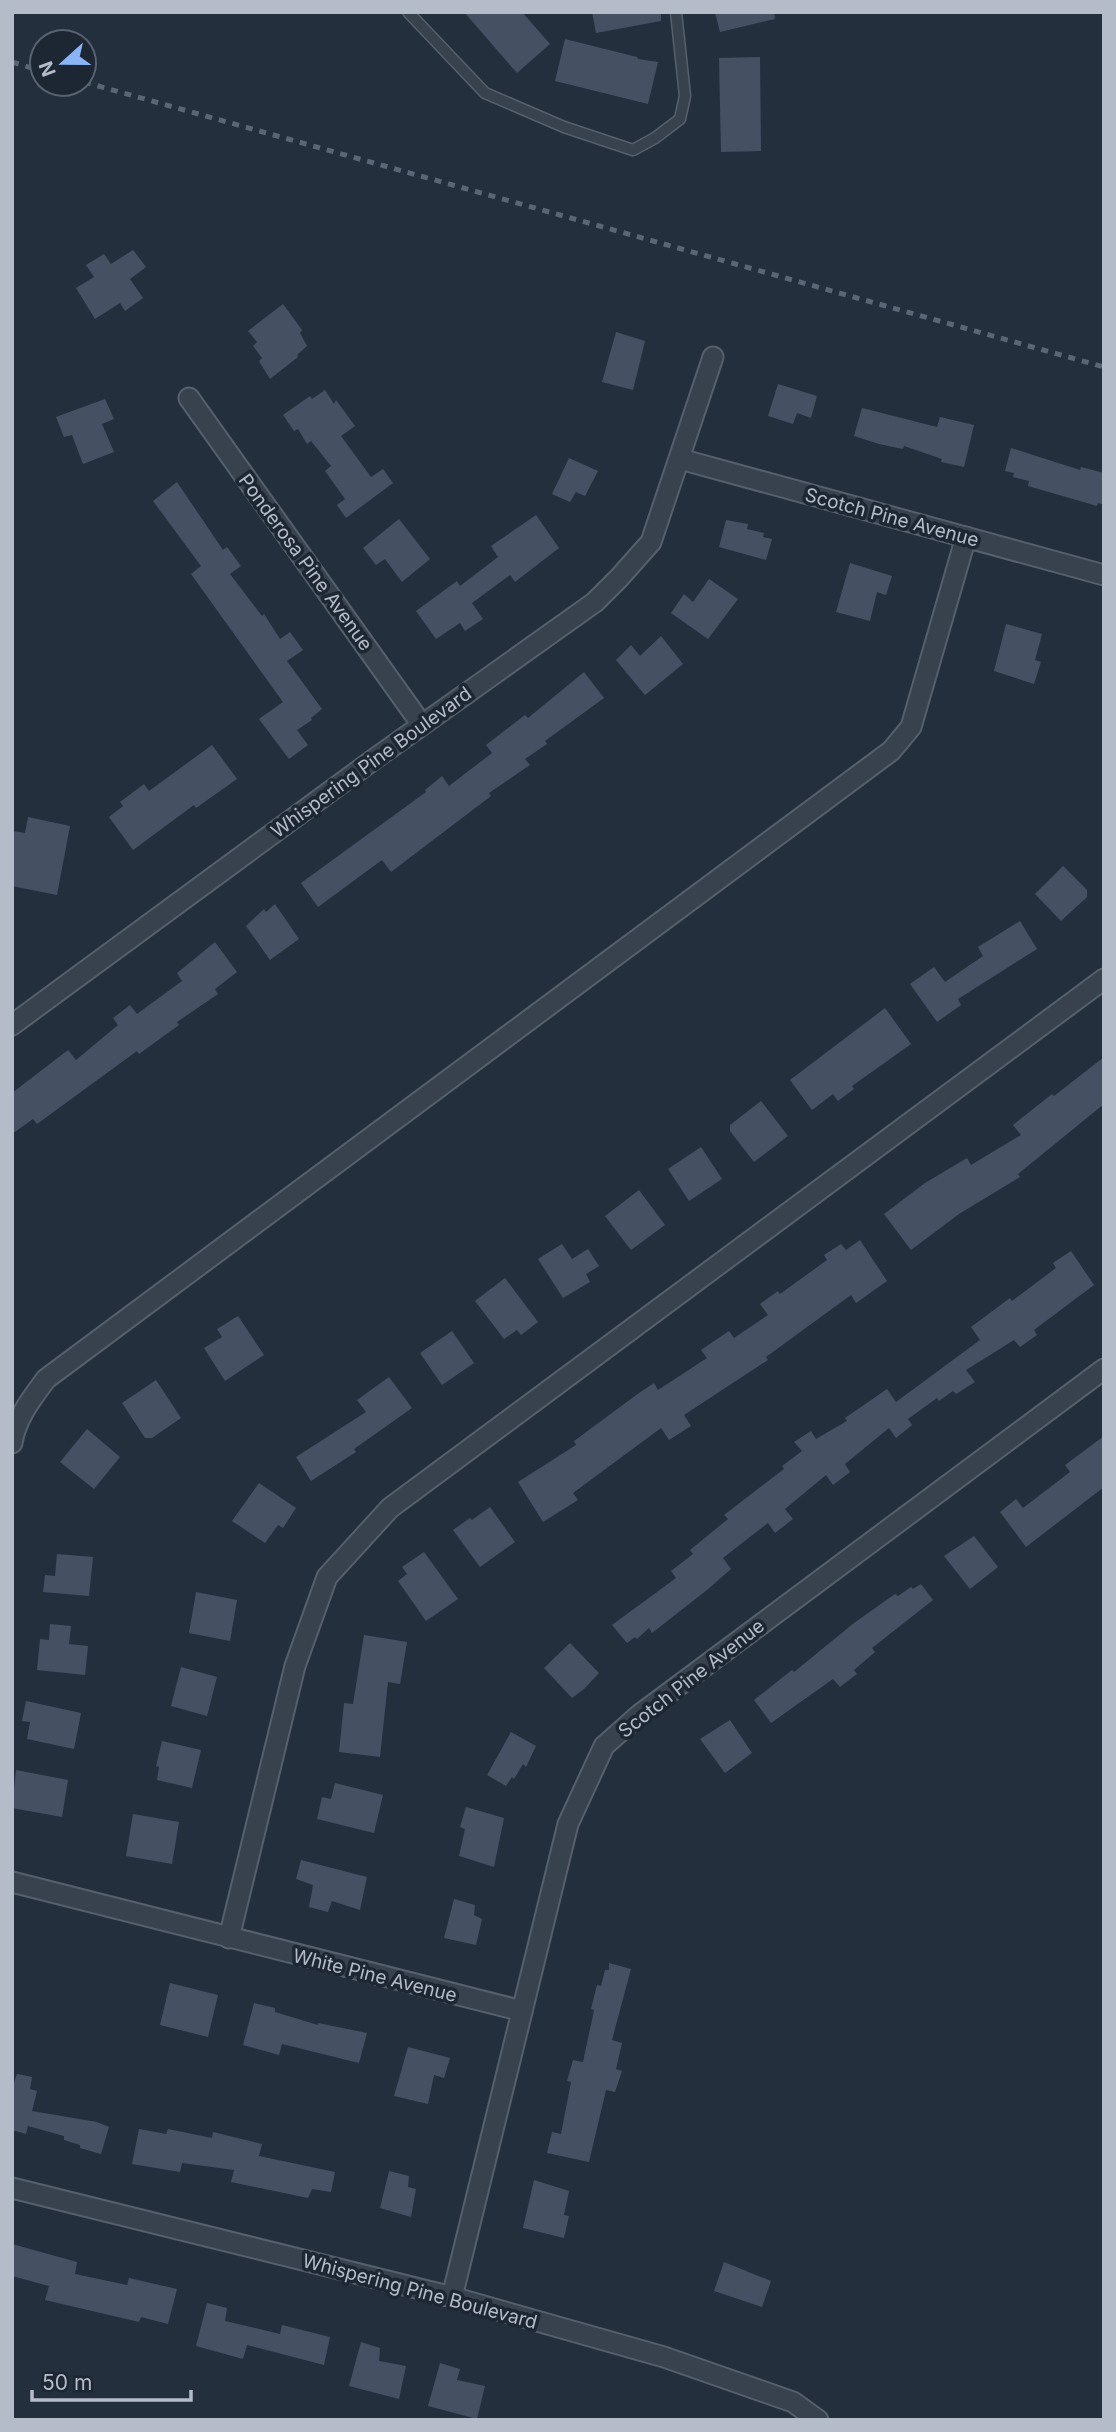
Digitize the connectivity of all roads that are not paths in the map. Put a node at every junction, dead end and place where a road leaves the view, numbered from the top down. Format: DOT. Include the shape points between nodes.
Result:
graph roads {
  1 [pos="408,12"];
  2 [pos="676,12"];
  3 [pos="713,357"];
  4 [pos="189,398"];
  5 [pos="680,459"];
  6 [pos="966,537"];
  7 [pos="1104,575"];
  8 [pos="422,725"];
  9 [pos="1104,979"];
  10 [pos="12,1025"];
  11 [pos="1104,1369"];
  12 [pos="12,1443"];
  13 [pos="12,1882"];
  14 [pos="229,1938"];
  15 [pos="522,2011"];
  16 [pos="12,2188"];
  17 [pos="452,2297"];
  18 [pos="818,2420"];
  1 -- 2 [label="lane" via="485,93 564,127 633,149 680,120 685,96"];
  3 -- 5 [label="street, Whispering Pine Boulevard"];
  4 -- 8 [label="street, Ponderosa Pine Avenue"];
  5 -- 6 [label="street, Scotch Pine Avenue"];
  5 -- 8 [label="street, Whispering Pine Boulevard" via="651,542 620,579 595,602"];
  6 -- 7 [label="street, Scotch Pine Avenue"];
  6 -- 12 [label="street" via="911,727 891,751 46,1379 27,1405"];
  8 -- 10 [label="street, Whispering Pine Boulevard"];
  9 -- 14 [label="street" via="390,1508 327,1577 295,1666"];
  11 -- 15 [label="street, Scotch Pine Avenue" via="639,1715 604,1746 568,1824"];
  13 -- 14 [label="street, White Pine Avenue"];
  14 -- 15 [label="street, White Pine Avenue"];
  15 -- 17 [label="street, Scotch Pine Avenue"];
  16 -- 17 [label="street, Whispering Pine Boulevard"];
  17 -- 18 [label="street, Whispering Pine Boulevard" via="664,2357 793,2402"];
}
